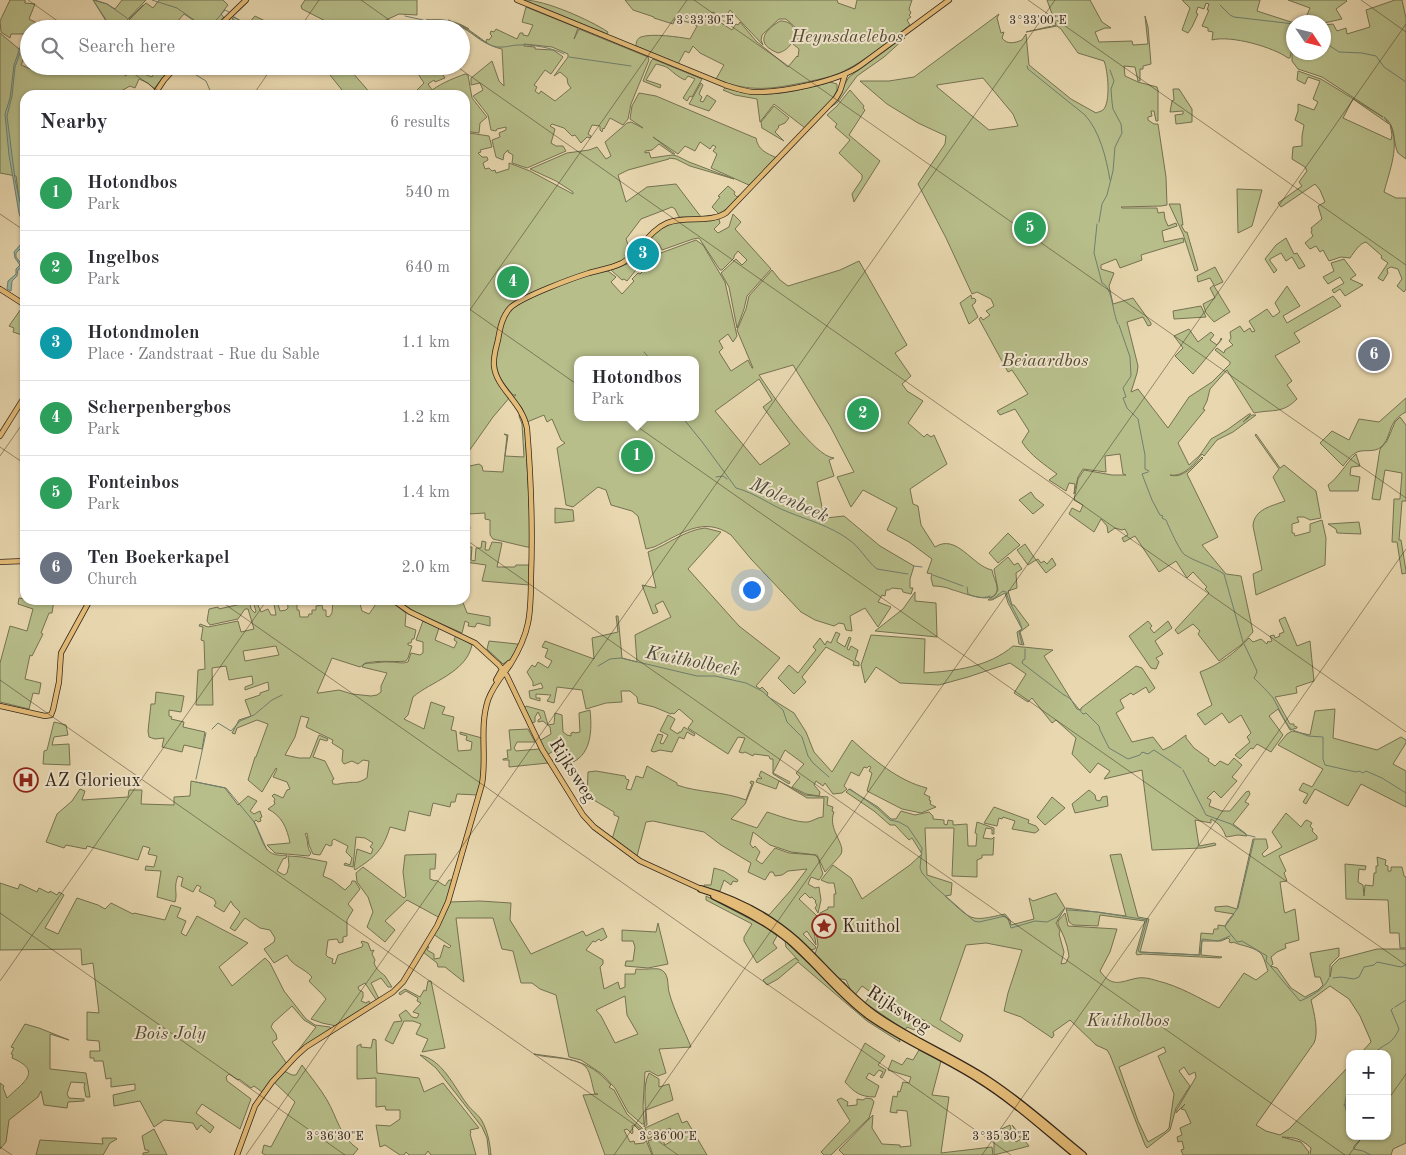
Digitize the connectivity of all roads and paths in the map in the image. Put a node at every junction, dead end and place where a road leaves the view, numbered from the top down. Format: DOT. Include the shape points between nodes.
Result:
graph roads {
  1 [pos="246,0"];
  2 [pos="517,0"];
  3 [pos="949,0"];
  4 [pos="225,20"];
  5 [pos="169,75"];
  6 [pos="845,75"];
  7 [pos="837,78"];
  8 [pos="157,90"];
  9 [pos="833,101"];
  10 [pos="0,288"];
  11 [pos="20,301"];
  12 [pos="20,404"];
  13 [pos="0,436"];
  14 [pos="20,561"];
  15 [pos="0,562"];
  16 [pos="87,605"];
  17 [pos="400,605"];
  18 [pos="503,671"];
  19 [pos="0,706"];
  20 [pos="701,889"];
  21 [pos="237,1155"];
  22 [pos="1076,1155"];
  23 [pos="1083,1155"];
  1 -- 4 [label="main road"];
  2 -- 7 [label="main road" via="744,91 770,91"];
  3 -- 6 [label="main road"];
  5 -- 8 [label="main road"];
  6 -- 7 [label="main road"];
  6 -- 9 [label="main road"];
  7 -- 9 [label="main road" via="838,90"];
  9 -- 18 [label="main road" via="726,213 712,218 667,223 655,230 623,262 524,299 512,306 504,318 495,350 494,368 526,421 532,530 529,619 524,638"];
  10 -- 11 [label="main road"];
  12 -- 13 [label="main road"];
  14 -- 15 [label="main road"];
  16 -- 19 [label="main road" via="61,653 59,682 51,715"];
  17 -- 18 [label="main road, Rijksweg" via="474,643"];
  18 -- 20 [label="main road, Rijksweg" via="542,749 592,825 640,861"];
  18 -- 21 [label="main road" via="496,679 484,719 482,784 451,895 439,923 398,988 306,1046 272,1082 252,1110"];
  20 -- 22 [label="highway, Rijksweg" via="776,930 870,1016 985,1083"];
  20 -- 23 [label="highway, Rijksweg" via="728,898 774,923 872,1012 989,1080"];
}
